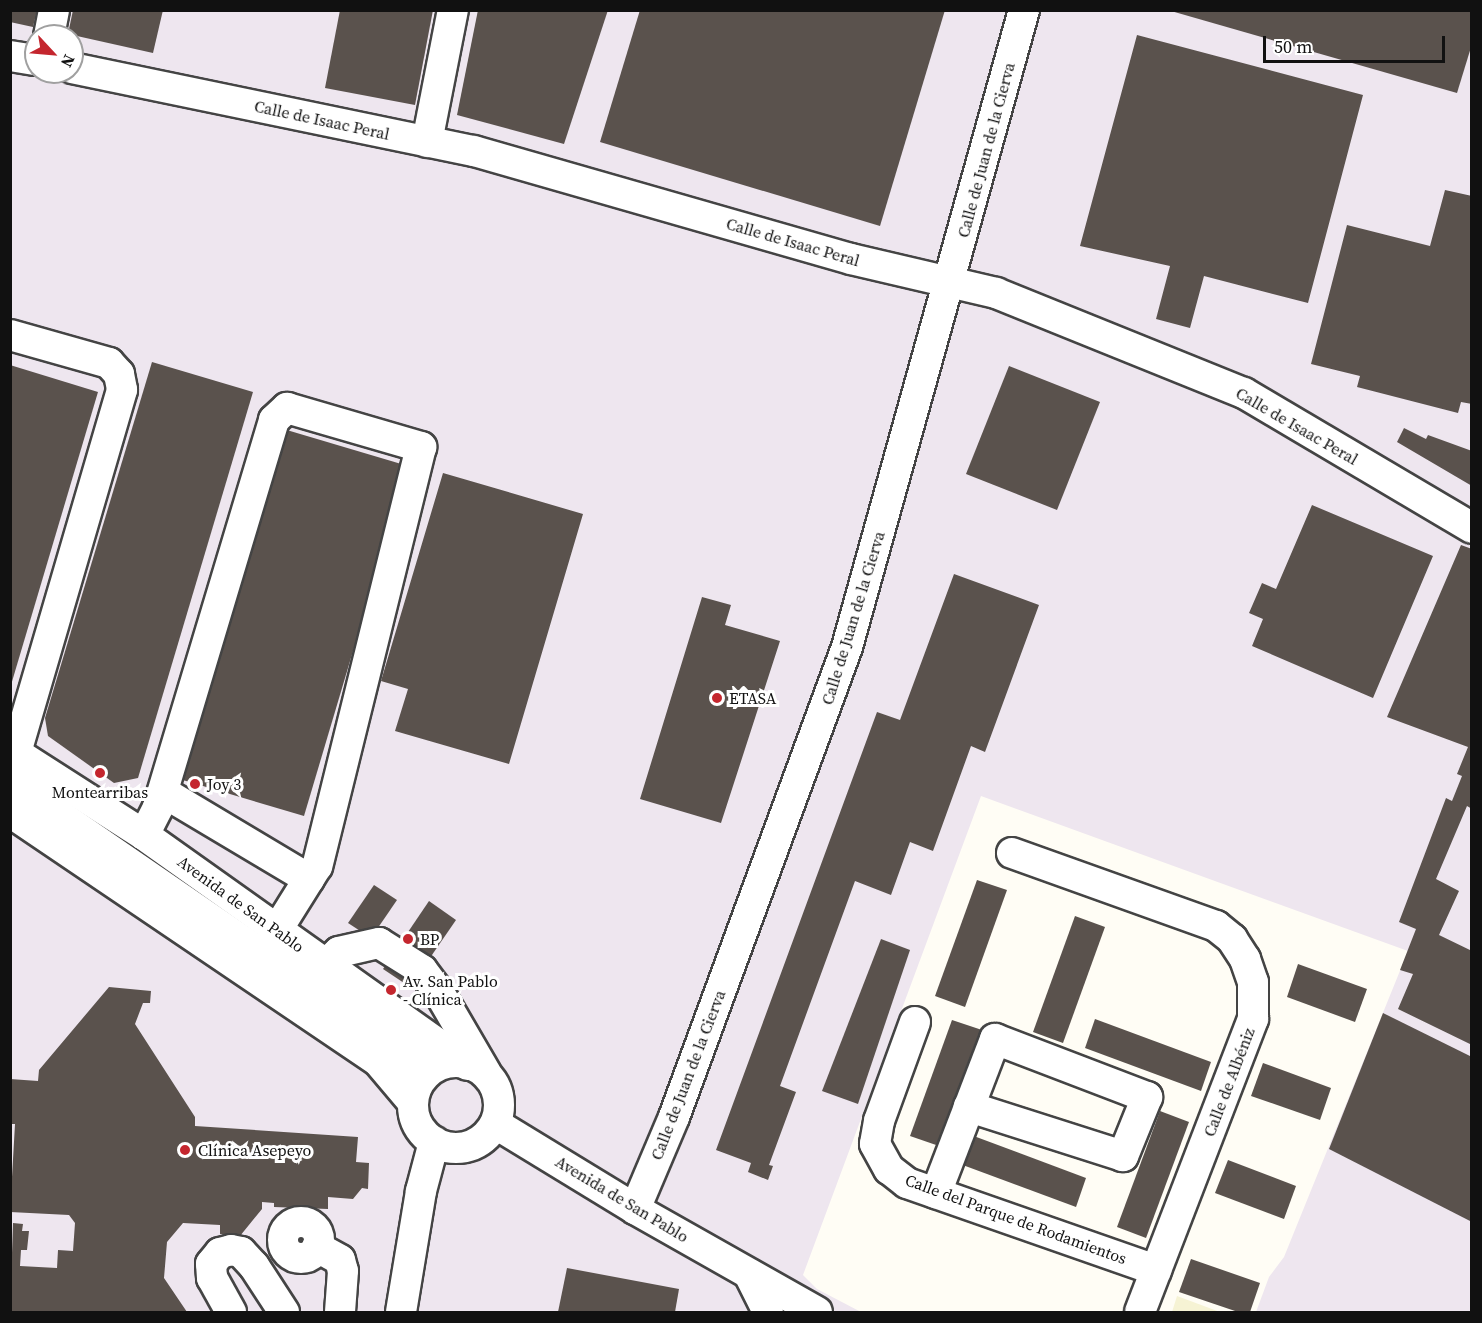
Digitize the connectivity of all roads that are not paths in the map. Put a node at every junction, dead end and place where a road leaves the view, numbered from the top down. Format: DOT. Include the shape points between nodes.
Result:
graph roads {
  1 [pos="453,10"];
  2 [pos="1024,10"];
  3 [pos="84,70"];
  4 [pos="428,142"];
  5 [pos="950,282"];
  6 [pos="10,335"];
  7 [pos="1472,528"];
  8 [pos="14,751"];
  9 [pos="10,781"];
  10 [pos="163,792"];
  11 [pos="10,812"];
  12 [pos="144,835"];
  13 [pos="1012,853"];
  14 [pos="309,879"];
  15 [pos="277,930"];
  16 [pos="325,965"];
  17 [pos="915,1022"];
  18 [pos="468,1065"];
  19 [pos="427,1072"];
  20 [pos="492,1084"];
  21 [pos="411,1100"];
  22 [pos="969,1107"];
  23 [pos="496,1124"];
  24 [pos="434,1142"];
  25 [pos="936,1193"];
  26 [pos="635,1209"];
  27 [pos="317,1246"];
  28 [pos="1156,1270"];
  29 [pos="749,1274"];
  30 [pos="231,1312"];
  31 [pos="284,1312"];
  32 [pos="340,1312"];
  33 [pos="401,1312"];
  34 [pos="768,1312"];
  35 [pos="817,1312"];
  36 [pos="1140,1312"];
  1 -- 4 [label="street"];
  2 -- 5 [label="street, Calle de Juan de la Cierva"];
  3 -- 4 [label="street, Calle de Isaac Peral"];
  4 -- 5 [label="street, Calle de Isaac Peral" via="474,151 851,259"];
  5 -- 7 [label="street, Calle de Isaac Peral" via="996,293 1244,393"];
  5 -- 26 [label="street, Calle de Juan de la Cierva" via="847,647 674,1117"];
  6 -- 8 [label="street" via="109,363 119,374 122,390"];
  8 -- 12 [label="street, Avenida de San Pablo"];
  9 -- 19 [label="street, Avenida de San Pablo" via="407,1054"];
  10 -- 12 [label="street"];
  10 -- 14 [label="street"];
  10 -- 14 [label="street" via="274,420 286,408 421,447 317,866"];
  11 -- 21 [label="street" via="378,1061"];
  12 -- 15 [label="street, Avenida de San Pablo"];
  13 -- 28 [label="street, Calle de Albéniz" via="1216,926 1232,939 1253,982 1253,1019"];
  14 -- 15 [label="street"];
  15 -- 16 [label="street, Avenida de San Pablo"];
  16 -- 18 [label="street, Avenida de San Pablo"];
  16 -- 20 [label="street" via="339,952 379,943 426,972"];
  17 -- 25 [label="street, Calle del Parque de Rodamientos" via="879,1121 875,1144 889,1169 907,1183"];
  18 -- 19 [label="street" via="446,1061"];
  18 -- 20 [label="street"];
  19 -- 21 [label="street" via="414,1088"];
  20 -- 23 [label="street" via="500,1110"];
  21 -- 24 [label="street" via="414,1117"];
  22 -- 22 [label="street" via="995,1039 1147,1097 1123,1156"];
  22 -- 25 [label="street"];
  23 -- 24 [label="street" via="478,1144 464,1149"];
  23 -- 26 [label="street, Avenida de San Pablo"];
  24 -- 33 [label="street" via="421,1191"];
  25 -- 28 [label="street, Calle del Parque de Rodamientos"];
  26 -- 29 [label="street, Avenida de San Pablo"];
  27 -- 32 [label="street" via="340,1260"];
  28 -- 36 [label="street, Calle de Albéniz"];
  29 -- 34 [label="street"];
  29 -- 35 [label="street, Avenida de San Pablo"];
  30 -- 31 [label="street" via="212,1278 211,1264 220,1253 231,1250 240,1252 254,1266"];
}
